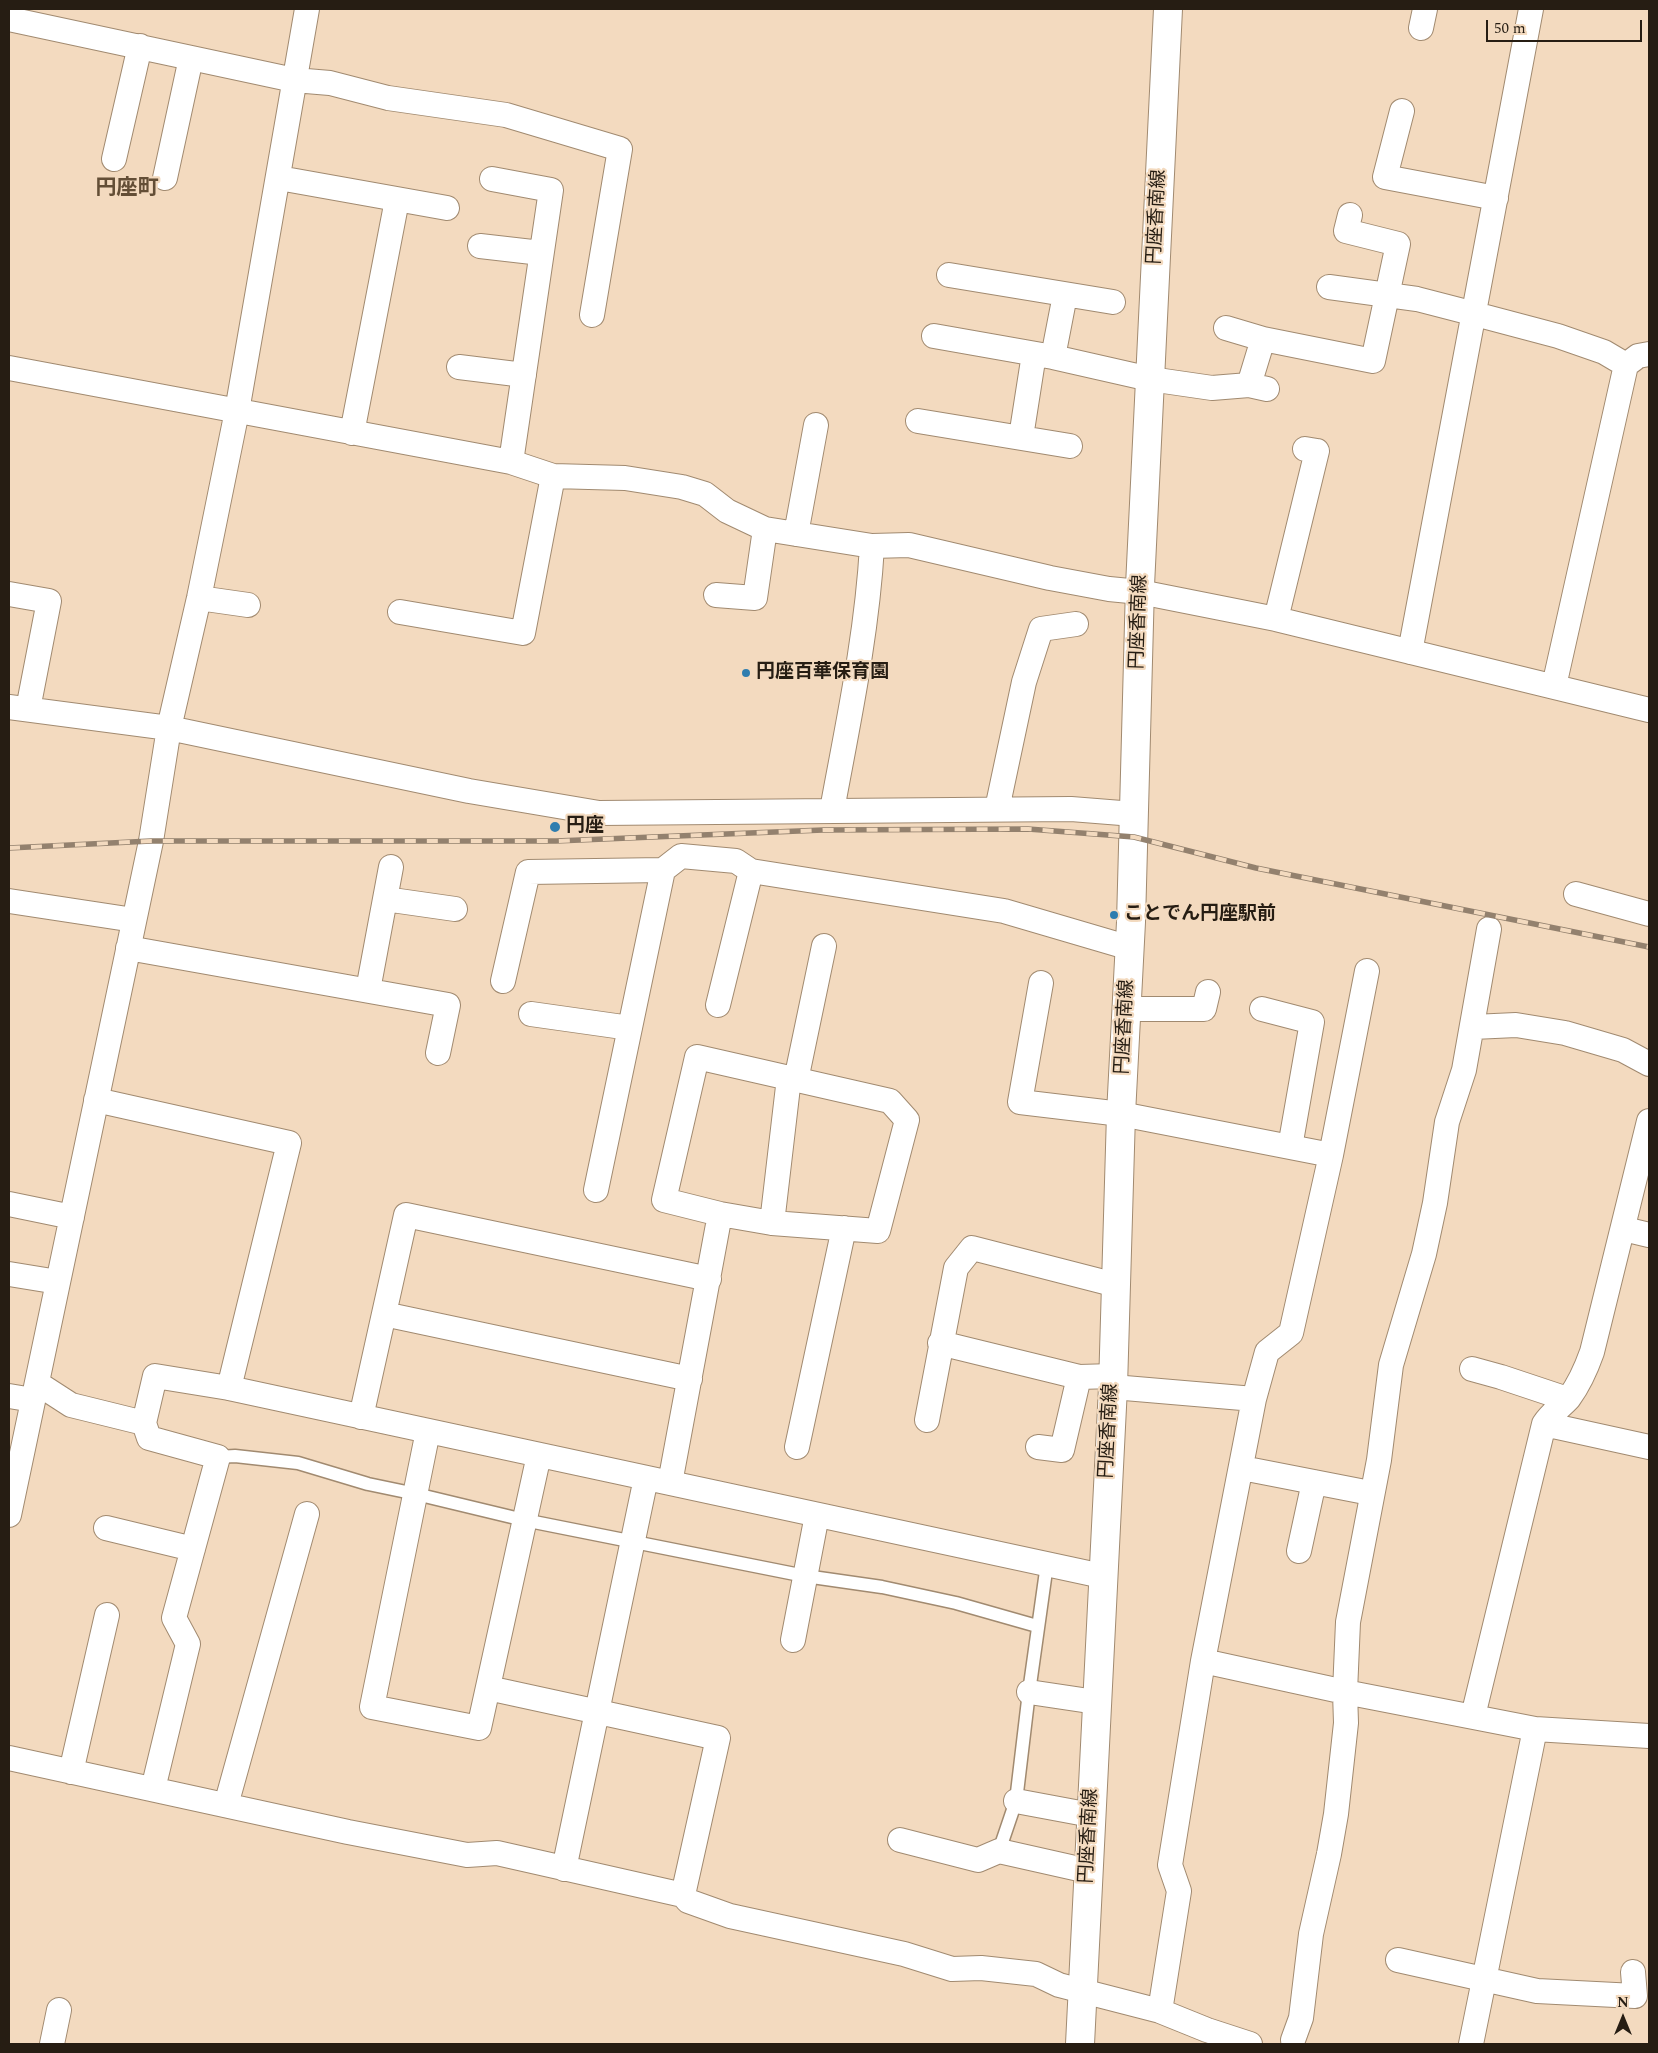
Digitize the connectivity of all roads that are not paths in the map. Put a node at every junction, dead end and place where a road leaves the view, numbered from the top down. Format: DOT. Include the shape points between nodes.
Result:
graph roads {
  1 [pos="307,9"];
  2 [pos="1168,9"];
  3 [pos="1531,9"];
  4 [pos="9,19"];
  5 [pos="140,46"];
  6 [pos="191,58"];
  7 [pos="294,80"];
  8 [pos="1402,111"];
  9 [pos="114,159"];
  10 [pos="165,178"];
  11 [pos="279,178"];
  12 [pos="492,179"];
  13 [pos="1496,198"];
  14 [pos="398,200"];
  15 [pos="447,208"];
  16 [pos="1350,214"];
  17 [pos="480,246"];
  18 [pos="541,253"];
  19 [pos="949,274"];
  20 [pos="1329,287"];
  21 [pos="1065,295"];
  22 [pos="1386,296"];
  23 [pos="1113,302"];
  24 [pos="1475,314"];
  25 [pos="592,315"];
  26 [pos="1226,328"];
  27 [pos="934,336"];
  28 [pos="1263,339"];
  29 [pos="1649,354"];
  30 [pos="1044,355"];
  31 [pos="1626,365"];
  32 [pos="459,367"];
  33 [pos="9,368"];
  34 [pos="524,375"];
  35 [pos="1150,378"];
  36 [pos="237,411"];
  37 [pos="918,420"];
  38 [pos="816,425"];
  39 [pos="352,433"];
  40 [pos="1021,437"];
  41 [pos="1070,446"];
  42 [pos="1305,449"];
  43 [pos="511,462"];
  44 [pos="553,476"];
  45 [pos="765,529"];
  46 [pos="796,534"];
  47 [pos="872,546"];
  48 [pos="1140,592"];
  49 [pos="9,594"];
  50 [pos="716,595"];
  51 [pos="199,598"];
  52 [pos="248,605"];
  53 [pos="400,612"];
  54 [pos="1276,618"];
  55 [pos="1076,624"];
  56 [pos="1410,652"];
  57 [pos="1554,686"];
  58 [pos="18,708"];
  59 [pos="1649,710"];
  60 [pos="170,728"];
  61 [pos="996,809"];
  62 [pos="832,810"];
  63 [pos="1134,814"];
  64 [pos="392,867"];
  65 [pos="664,870"];
  66 [pos="751,871"];
  67 [pos="1576,894"];
  68 [pos="385,899"];
  69 [pos="9,901"];
  70 [pos="455,909"];
  71 [pos="1649,914"];
  72 [pos="134,920"];
  73 [pos="1489,929"];
  74 [pos="824,946"];
  75 [pos="128,948"];
  76 [pos="1130,948"];
  77 [pos="1367,970"];
  78 [pos="503,981"];
  79 [pos="1042,983"];
  80 [pos="368,990"];
  81 [pos="1208,992"];
  82 [pos="718,1005"];
  83 [pos="1127,1009"];
  84 [pos="1262,1009"];
  85 [pos="531,1014"];
  86 [pos="1473,1027"];
  87 [pos="630,1028"];
  88 [pos="438,1053"];
  89 [pos="1649,1064"];
  90 [pos="792,1079"];
  91 [pos="96,1100"];
  92 [pos="1121,1114"];
  93 [pos="1649,1121"];
  94 [pos="1290,1147"];
  95 [pos="1331,1155"];
  96 [pos="596,1190"];
  97 [pos="9,1204"];
  98 [pos="720,1214"];
  99 [pos="72,1217"];
  100 [pos="772,1223"];
  101 [pos="844,1228"];
  102 [pos="1624,1229"];
  103 [pos="1649,1235"];
  104 [pos="9,1274"];
  105 [pos="709,1279"];
  106 [pos="58,1282"];
  107 [pos="1116,1286"];
  108 [pos="384,1314"];
  109 [pos="940,1343"];
  110 [pos="1472,1369"];
  111 [pos="1079,1377"];
  112 [pos="690,1379"];
  113 [pos="1113,1382"];
  114 [pos="229,1388"];
  115 [pos="35,1392"];
  116 [pos="9,1396"];
  117 [pos="1254,1399"];
  118 [pos="1567,1399"];
  119 [pos="361,1417"];
  120 [pos="927,1420"];
  121 [pos="144,1423"];
  122 [pos="1544,1424"];
  123 [pos="428,1432"];
  124 [pos="797,1447"];
  125 [pos="1038,1447"];
  126 [pos="1649,1447"];
  127 [pos="538,1455"];
  128 [pos="218,1457"];
  129 [pos="1242,1468"];
  130 [pos="646,1478"];
  131 [pos="1314,1482"];
  132 [pos="670,1483"];
  133 [pos="12,1485"];
  134 [pos="1360,1491"];
  135 [pos="416,1494"];
  136 [pos="307,1514"];
  137 [pos="9,1515"];
  138 [pos="817,1515"];
  139 [pos="524,1520"];
  140 [pos="106,1528"];
  141 [pos="633,1540"];
  142 [pos="193,1549"];
  143 [pos="1299,1551"];
  144 [pos="1047,1564"];
  145 [pos="805,1576"];
  146 [pos="1102,1576"];
  147 [pos="107,1615"];
  148 [pos="1037,1626"];
  149 [pos="793,1640"];
  150 [pos="1203,1661"];
  151 [pos="488,1688"];
  152 [pos="1028,1692"];
  153 [pos="1345,1692"];
  154 [pos="1096,1702"];
  155 [pos="598,1712"];
  156 [pos="1473,1716"];
  157 [pos="1535,1729"];
  158 [pos="1649,1736"];
  159 [pos="9,1758"];
  160 [pos="71,1772"];
  161 [pos="153,1789"];
  162 [pos="1016,1801"];
  163 [pos="226,1805"];
  164 [pos="1091,1815"];
  165 [pos="900,1840"];
  166 [pos="999,1852"];
  167 [pos="564,1869"];
  168 [pos="1088,1871"];
  169 [pos="683,1895"];
  170 [pos="1398,1960"];
  171 [pos="1633,1972"];
  172 [pos="1484,1978"];
  173 [pos="1083,1991"];
  174 [pos="59,2010"];
  175 [pos="1160,2011"];
  176 [pos="1293,2040"];
  177 [pos="52,2044"];
  178 [pos="1080,2044"];
  179 [pos="1250,2044"];
  180 [pos="1471,2044"];
  1 -- 7 [label="street"];
  2 -- 35 [label="main road, 円座香南線"];
  3 -- 13 [label="street"];
  4 -- 5 [label="street"];
  5 -- 6 [label="street"];
  5 -- 9 [label="street"];
  6 -- 7 [label="street"];
  6 -- 10 [label="street"];
  7 -- 11 [label="street"];
  7 -- 25 [label="street" via="330,83 388,98 506,115 620,149"];
  8 -- 13 [label="street" via="1386,177"];
  11 -- 14 [label="street"];
  11 -- 36 [label="street"];
  12 -- 18 [label="street" via="551,190"];
  13 -- 24 [label="street"];
  14 -- 15 [label="street"];
  14 -- 39 [label="street"];
  16 -- 22 [label="street" via="1346,231 1398,244"];
  17 -- 18 [label="street"];
  18 -- 34 [label="street"];
  19 -- 21 [label="street"];
  20 -- 22 [label="street"];
  21 -- 23 [label="street"];
  21 -- 30 [label="street"];
  22 -- 24 [label="street" via="1417,299"];
  22 -- 28 [label="street" via="1373,361"];
  24 -- 31 [label="street" via="1567,339 1604,352"];
  24 -- 56 [label="street"];
  26 -- 28 [label="street"];
  27 -- 30 [label="street"];
  28 -- 35 [label="street" via="1258,387 1212,388"];
  29 -- 31 [label="street" via="1638,356"];
  30 -- 35 [label="street"];
  30 -- 40 [label="street"];
  31 -- 57 [label="street"];
  32 -- 34 [label="street"];
  33 -- 36 [label="street"];
  34 -- 43 [label="street"];
  35 -- 48 [label="main road, 円座香南線"];
  36 -- 39 [label="street"];
  36 -- 51 [label="street"];
  37 -- 40 [label="street"];
  38 -- 46 [label="street"];
  39 -- 43 [label="street"];
  40 -- 41 [label="street"];
  42 -- 54 [label="street" via="1317,451"];
  43 -- 44 [label="street"];
  44 -- 45 [label="street" via="625,478 682,488 705,494 727,511"];
  44 -- 53 [label="street" via="523,634"];
  45 -- 46 [label="street"];
  45 -- 50 [label="street" via="755,598"];
  46 -- 47 [label="street"];
  47 -- 48 [label="street" via="909,545 1050,578"];
  47 -- 62 [label="street" via="862,644"];
  48 -- 54 [label="street"];
  48 -- 63 [label="main road, 円座香南線"];
  49 -- 58 [label="street" via="49,601"];
  51 -- 52 [label="street"];
  51 -- 60 [label="street"];
  54 -- 56 [label="street"];
  55 -- 61 [label="street" via="1041,629 1024,682"];
  56 -- 57 [label="street"];
  57 -- 59 [label="street"];
  58 -- 60 [label="street"];
  60 -- 62 [label="street" via="469,791 599,813"];
  60 -- 72 [label="street"];
  61 -- 62 [label="street"];
  61 -- 63 [label="street" via="1070,809"];
  63 -- 76 [label="main road, 円座香南線"];
  64 -- 68 [label="street"];
  65 -- 66 [label="street" via="681,856 736,861"];
  65 -- 78 [label="street" via="528,872"];
  65 -- 87 [label="street"];
  66 -- 76 [label="street" via="1004,910"];
  66 -- 82 [label="street"];
  67 -- 71 [label="street"];
  68 -- 70 [label="street"];
  68 -- 80 [label="street"];
  69 -- 72 [label="street"];
  72 -- 75 [label="street"];
  73 -- 86 [label="street"];
  74 -- 90 [label="street"];
  75 -- 80 [label="street"];
  75 -- 91 [label="street"];
  76 -- 83 [label="main road, 円座香南線"];
  77 -- 95 [label="street"];
  79 -- 92 [label="street" via="1020,1102"];
  80 -- 88 [label="street" via="448,1004"];
  81 -- 83 [label="street" via="1204,1009"];
  83 -- 92 [label="main road, 円座香南線"];
  84 -- 94 [label="street" via="1312,1022"];
  85 -- 87 [label="street"];
  86 -- 89 [label="street" via="1516,1025 1564,1033 1623,1050"];
  86 -- 153 [label="street" via="1464,1070 1447,1122 1424,1254 1391,1365 1379,1460 1348,1622"];
  87 -- 96 [label="street"];
  90 -- 98 [label="street" via="697,1057 664,1200"];
  90 -- 100 [label="street"];
  90 -- 101 [label="street" via="890,1101 907,1120 878,1231"];
  91 -- 99 [label="street"];
  91 -- 114 [label="street" via="289,1143"];
  92 -- 94 [label="street"];
  92 -- 107 [label="main road, 円座香南線"];
  93 -- 102 [label="street"];
  94 -- 95 [label="street"];
  95 -- 117 [label="street" via="1291,1333 1268,1352"];
  97 -- 99 [label="street"];
  98 -- 100 [label="street"];
  98 -- 105 [label="street"];
  99 -- 106 [label="street"];
  100 -- 101 [label="street"];
  101 -- 124 [label="street"];
  102 -- 103 [label="street"];
  102 -- 118 [label="street" via="1592,1352 1583,1378"];
  104 -- 106 [label="street"];
  105 -- 108 [label="street" via="406,1215"];
  105 -- 112 [label="street"];
  106 -- 115 [label="street"];
  107 -- 109 [label="street" via="972,1248 956,1268"];
  107 -- 113 [label="main road, 円座香南線"];
  108 -- 112 [label="street"];
  108 -- 119 [label="street"];
  109 -- 111 [label="street"];
  109 -- 120 [label="street"];
  110 -- 118 [label="street"];
  111 -- 113 [label="street"];
  111 -- 125 [label="street" via="1062,1450"];
  112 -- 132 [label="street"];
  113 -- 117 [label="street"];
  113 -- 146 [label="main road, 円座香南線"];
  114 -- 119 [label="street"];
  114 -- 121 [label="street" via="155,1376"];
  115 -- 116 [label="street"];
  115 -- 121 [label="street" via="71,1405"];
  115 -- 133 [label="street"];
  117 -- 129 [label="street"];
  118 -- 122 [label="street"];
  119 -- 123 [label="street"];
  121 -- 128 [label="street" via="149,1438"];
  122 -- 126 [label="street"];
  122 -- 156 [label="street"];
  123 -- 127 [label="street"];
  123 -- 135 [label="street"];
  127 -- 130 [label="street"];
  127 -- 139 [label="street"];
  128 -- 135 [label="lane" via="298,1463 368,1484"];
  128 -- 142 [label="street"];
  129 -- 131 [label="street"];
  129 -- 150 [label="street"];
  130 -- 132 [label="street"];
  130 -- 141 [label="street"];
  131 -- 134 [label="street"];
  131 -- 143 [label="street"];
  132 -- 138 [label="street"];
  133 -- 137 [label="street"];
  135 -- 139 [label="lane"];
  135 -- 151 [label="street" via="372,1707 479,1728"];
  136 -- 163 [label="street"];
  138 -- 144 [label="street"];
  138 -- 145 [label="street"];
  139 -- 141 [label="lane"];
  139 -- 151 [label="street"];
  140 -- 142 [label="street"];
  141 -- 145 [label="lane"];
  141 -- 155 [label="street"];
  142 -- 161 [label="street" via="174,1618 188,1644"];
  144 -- 146 [label="street"];
  144 -- 148 [label="lane"];
  145 -- 148 [label="lane" via="882,1587"];
  145 -- 149 [label="street"];
  146 -- 154 [label="main road, 円座香南線"];
  147 -- 160 [label="street"];
  148 -- 152 [label="lane"];
  150 -- 153 [label="street"];
  150 -- 175 [label="street" via="1170,1865 1179,1891"];
  151 -- 155 [label="street"];
  152 -- 154 [label="street"];
  152 -- 162 [label="lane"];
  153 -- 156 [label="street"];
  153 -- 176 [label="street" via="1346,1724 1336,1814 1314,1919 1301,2018"];
  154 -- 164 [label="main road, 円座香南線"];
  155 -- 167 [label="street"];
  155 -- 169 [label="street" via="718,1738"];
  156 -- 157 [label="street"];
  157 -- 158 [label="street"];
  157 -- 172 [label="street"];
  159 -- 160 [label="street"];
  160 -- 161 [label="street"];
  161 -- 163 [label="street"];
  162 -- 164 [label="street"];
  162 -- 166 [label="lane"];
  163 -- 167 [label="street" via="467,1855 497,1853"];
  164 -- 168 [label="main road, 円座香南線"];
  165 -- 166 [label="street" via="978,1860"];
  166 -- 168 [label="street"];
  167 -- 169 [label="street"];
  168 -- 173 [label="main road, 円座香南線"];
  169 -- 173 [label="street" via="688,1901 739,1918 904,1954 952,1969 981,1968 1036,1974 1059,1985"];
  170 -- 172 [label="street"];
  171 -- 172 [label="street" via="1635,1996 1538,1990"];
  172 -- 180 [label="street"];
  173 -- 175 [label="street"];
  173 -- 178 [label="main road, 円座香南線"];
  174 -- 177 [label="street"];
  175 -- 179 [label="street"];
}
